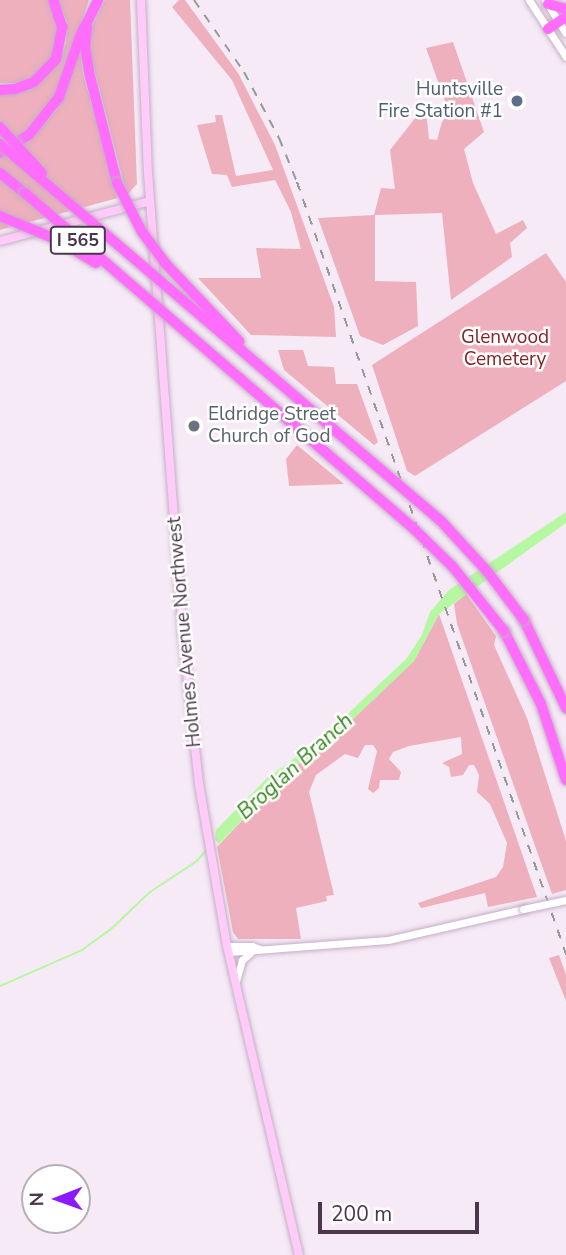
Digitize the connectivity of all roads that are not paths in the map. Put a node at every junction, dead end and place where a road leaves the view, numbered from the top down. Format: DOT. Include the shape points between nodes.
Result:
graph roads {
  1 [pos="53,0"];
  2 [pos="98,0"];
  3 [pos="141,0"];
  4 [pos="529,0"];
  5 [pos="546,2"];
  6 [pos="566,9"];
  7 [pos="89,17"];
  8 [pos="564,24"];
  9 [pos="549,31"];
  10 [pos="566,57"];
  11 [pos="0,90"];
  12 [pos="0,127"];
  13 [pos="0,144"];
  14 [pos="0,153"];
  15 [pos="0,173"];
  16 [pos="150,201"];
  17 [pos="74,207"];
  18 [pos="0,216"];
  19 [pos="0,241"];
  20 [pos="131,287"];
  21 [pos="268,372"];
  22 [pos="566,708"];
  23 [pos="566,780"];
  24 [pos="566,900"];
  25 [pos="228,949"];
  26 [pos="256,951"];
  27 [pos="236,982"];
  28 [pos="299,1255"];
  1 -- 11 [label="highway" via="63,34 53,65 28,85"];
  2 -- 7 [label="highway"];
  3 -- 16 [label="main road, Holmes Avenue Northwest"];
  4 -- 9 [label="street"];
  5 -- 6 [label="highway"];
  5 -- 8 [label="street"];
  7 -- 14 [label="highway" via="59,97 44,120"];
  7 -- 21 [label="highway, bridge" via="87,61 117,183 136,224 165,263"];
  8 -- 9 [label="highway"];
  9 -- 10 [label="street"];
  12 -- 17 [label="highway, bridge"];
  13 -- 17 [label="highway, I 565, bridge"];
  15 -- 20 [label="highway, I 565, bridge"];
  16 -- 19 [label="main road"];
  16 -- 25 [label="main road, Holmes Avenue Northwest" via="183,637 206,824"];
  17 -- 21 [label="highway, I 565, bridge"];
  18 -- 20 [label="highway, bridge" via="60,240"];
  20 -- 23 [label="highway, I 565, bridge" via="453,566 504,631 537,694"];
  21 -- 22 [label="highway, I 565, bridge" via="441,522 481,563 524,621"];
  24 -- 26 [label="street, bridge" via="388,940"];
  25 -- 26 [label="street"];
  25 -- 27 [label="main road, Holmes Avenue Northwest"];
  26 -- 27 [label="street" via="242,960"];
  27 -- 28 [label="main road, Holmes Avenue Northwest"];
}
